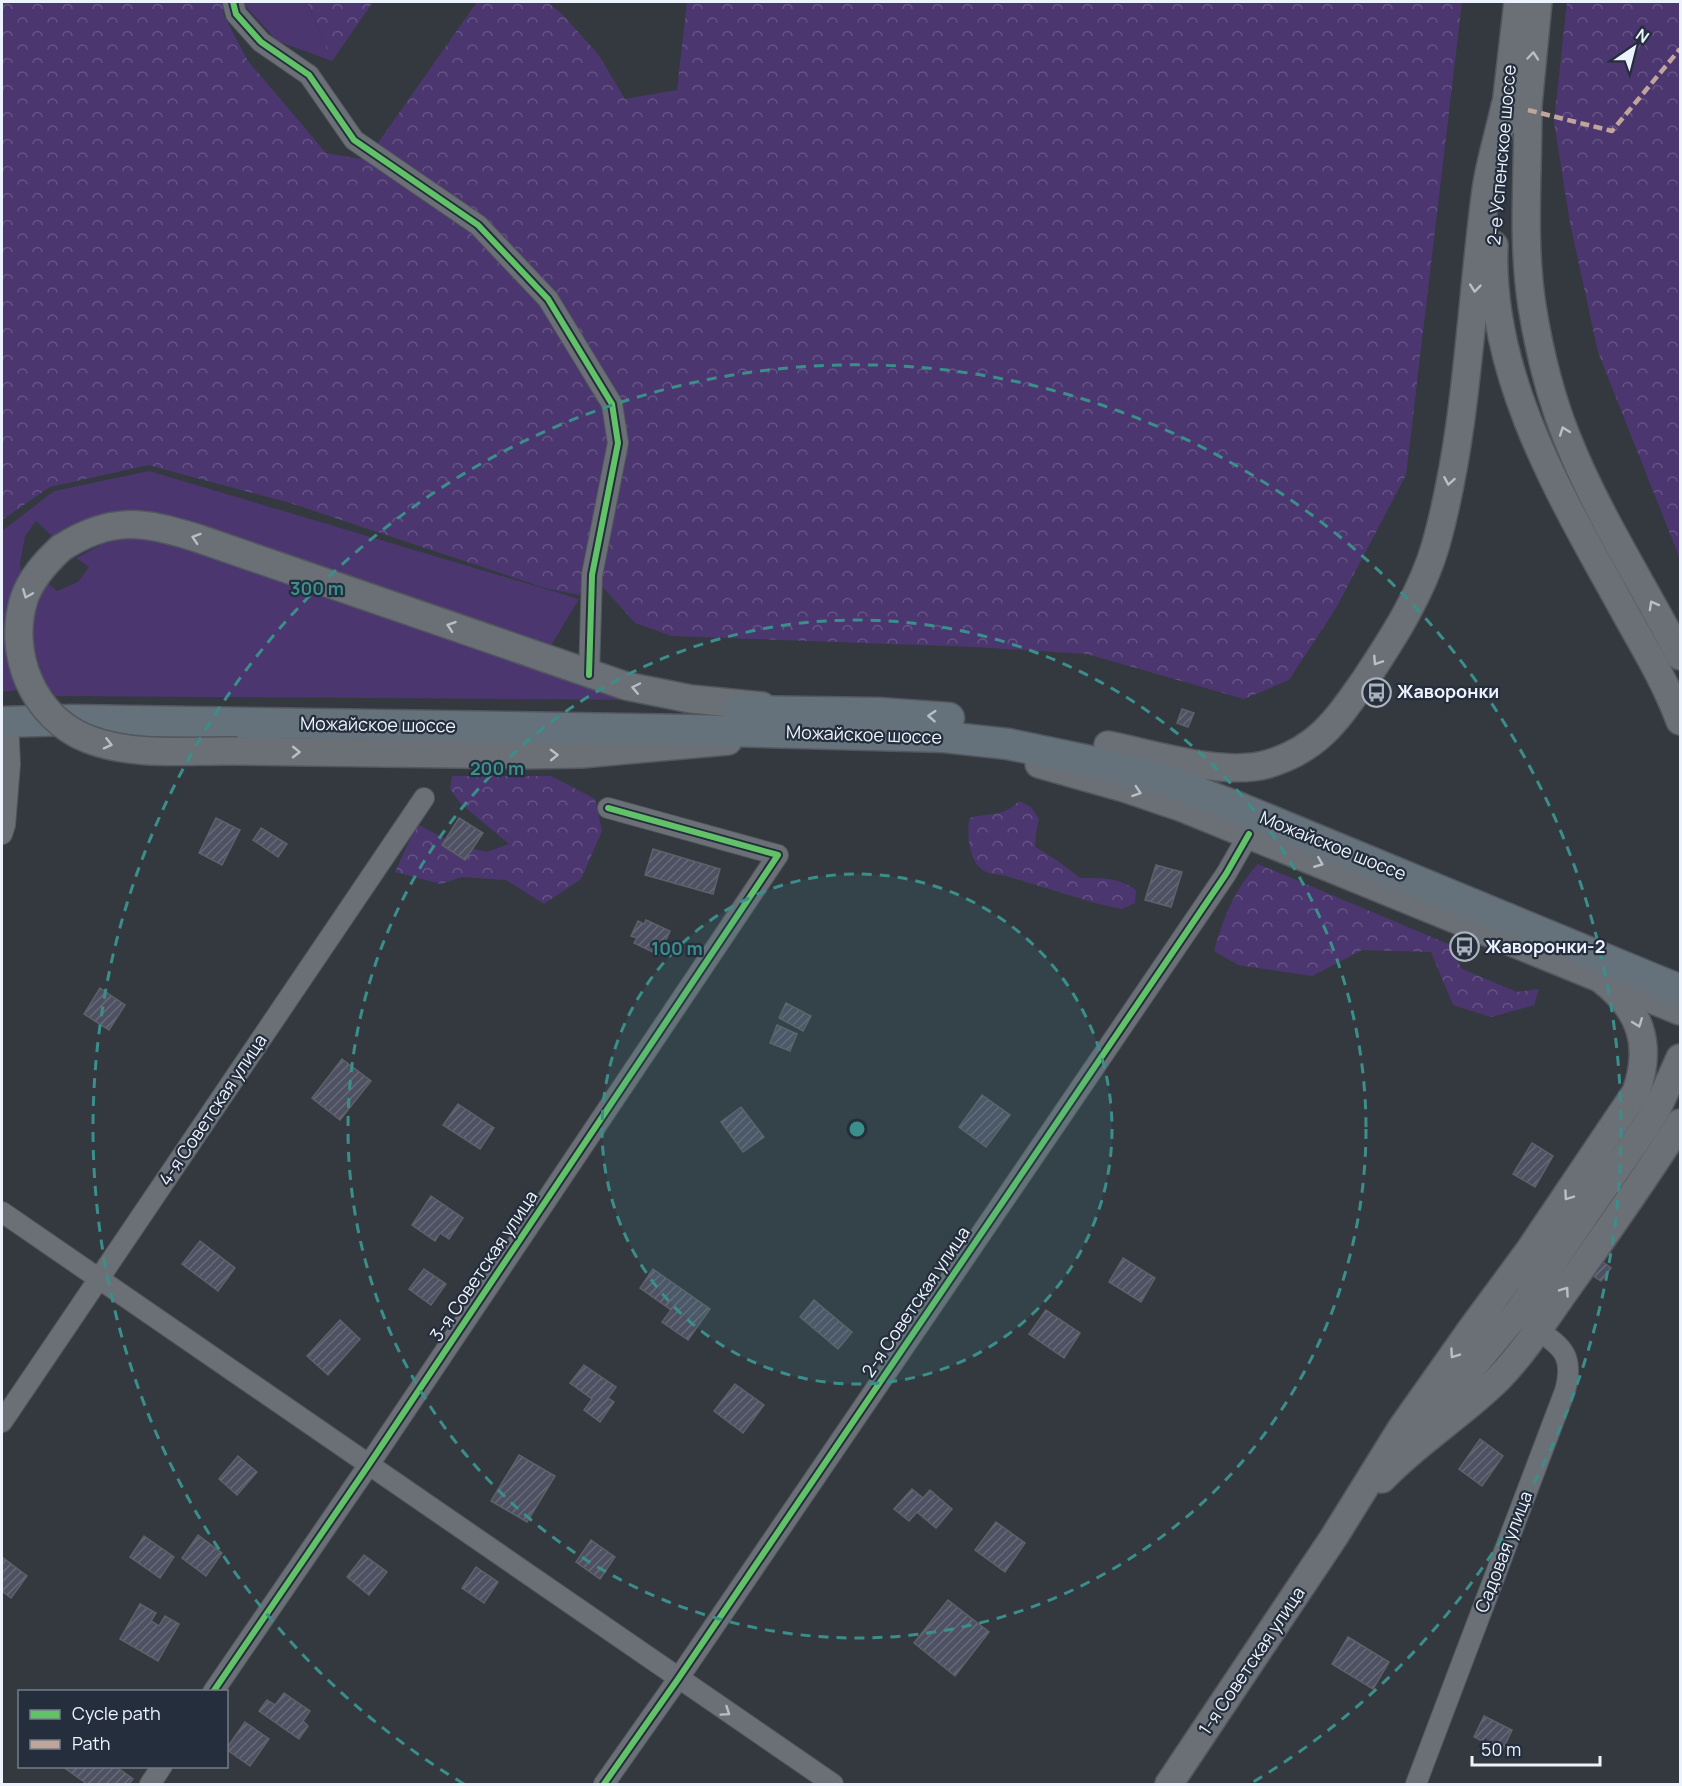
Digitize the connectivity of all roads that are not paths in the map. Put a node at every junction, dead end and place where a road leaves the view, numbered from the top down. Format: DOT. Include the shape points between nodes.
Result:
graph roads {
  1 [pos="233,2"];
  2 [pos="1518,2"];
  3 [pos="1538,2"];
  4 [pos="1517,108"];
  5 [pos="1680,656"];
  6 [pos="589,675"];
  7 [pos="4,716"];
  8 [pos="1680,721"];
  9 [pos="816,722"];
  10 [pos="875,734"];
  11 [pos="1108,745"];
  12 [pos="424,798"];
  13 [pos="608,808"];
  14 [pos="2,834"];
  15 [pos="1249,834"];
  16 [pos="1680,970"];
  17 [pos="1601,979"];
  18 [pos="1680,990"];
  19 [pos="1680,1011"];
  20 [pos="1680,1049"];
  21 [pos="1680,1058"];
  22 [pos="1643,1067"];
  23 [pos="1680,1123"];
  24 [pos="2,1212"];
  25 [pos="99,1279"];
  26 [pos="1538,1330"];
  27 [pos="2,1422"];
  28 [pos="368,1466"];
  29 [pos="1365,1498"];
  30 [pos="1335,1537"];
  31 [pos="678,1679"];
  32 [pos="214,1690"];
  33 [pos="161,1768"];
  34 [pos="150,1785"];
  35 [pos="604,1785"];
  36 [pos="833,1785"];
  37 [pos="1169,1785"];
  38 [pos="1416,1785"];
  1 -- 6 [label="street" via="236,14 261,42 309,75 354,140 478,225 548,299 612,404 618,443 592,575"];
  2 -- 4 [label="main road, 2-е Успенское шоссе"];
  4 -- 3 [label="main road, 2-е Успенское шоссе, one-way"];
  5 -- 4 [label="main road, one-way" via="1583,475 1550,387 1528,270"];
  4 -- 8 [label="main road, 2-е Успенское шоссе" via="1513,270 1517,323 1539,446 1553,480 1656,669"];
  4 -- 11 [label="main road, one-way" via="1486,188 1462,410 1435,545 1420,586 1379,659 1320,738 1268,764 1228,768"];
  9 -- 6 [label="main road, one-way" via="626,686"];
  6 -- 9 [label="main road, one-way, bridge" via="173,531 137,525 98,528 61,548 34,579 24,598 19,623 24,672 46,709 64,726 87,739 115,746 149,750 582,754"];
  7 -- 9 [label="main road, Можайское шоссе" via="71,702"];
  7 -- 14 [label="street" via="10,764"];
  9 -- 10 [label="main road, Можайское шоссе"];
  11 -- 9 [label="main road, Можайское шоссе, one-way" via="1003,724 879,713"];
  10 -- 15 [label="main road, one-way" via="1064,770"];
  10 -- 18 [label="main road, Можайское шоссе" via="1008,744 1162,779"];
  11 -- 16 [label="main road, Можайское шоссе" via="1241,789"];
  12 -- 25 [label="street, 4-я Советская улица"];
  13 -- 28 [label="street, 3-я Советская улица" via="778,855"];
  15 -- 17 [label="main road, one-way"];
  15 -- 31 [label="street, 2-я Советская улица" via="1226,874"];
  17 -- 19 [label="main road"];
  17 -- 22 [label="main road, one-way" via="1619,992 1635,1016 1641,1032"];
  20 -- 22 [label="main road" via="1658,1050"];
  21 -- 29 [label="main road" via="1658,1107 1519,1311"];
  22 -- 30 [label="main road, one-way" via="1636,1092 1583,1174 1401,1429"];
  26 -- 23 [label="main road, one-way"];
  24 -- 25 [label="street"];
  25 -- 27 [label="street, 4-я Советская улица"];
  25 -- 28 [label="street"];
  26 -- 29 [label="main road" via="1498,1378 1407,1455"];
  26 -- 38 [label="street, Садовая улица" via="1563,1350 1570,1374"];
  28 -- 31 [label="street"];
  28 -- 32 [label="street, 3-я Советская улица"];
  29 -- 30 [label="main road"];
  30 -- 37 [label="main road, 1-я Советская улица"];
  31 -- 35 [label="street, 2-я Советская улица"];
  31 -- 36 [label="street, one-way"];
  33 -- 34 [label="street"];
}
